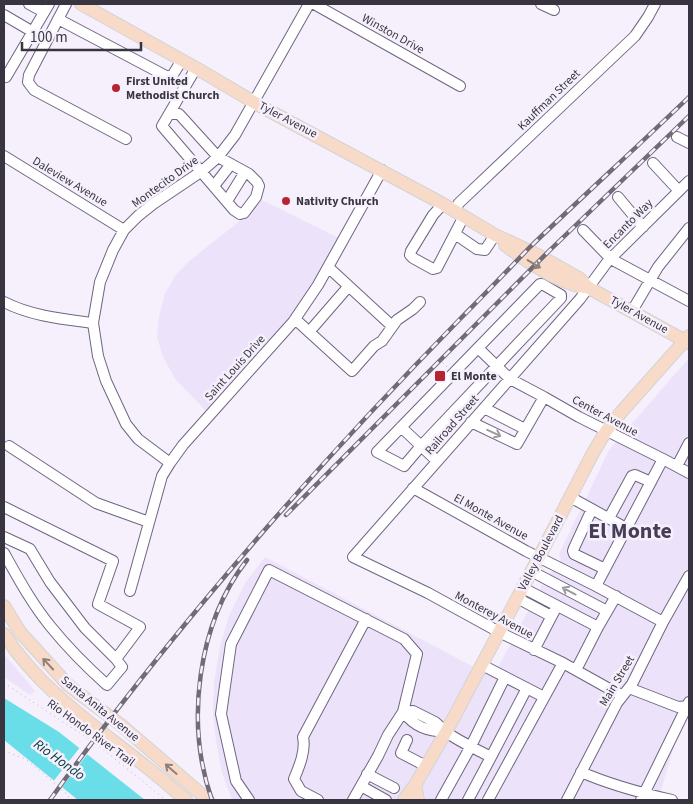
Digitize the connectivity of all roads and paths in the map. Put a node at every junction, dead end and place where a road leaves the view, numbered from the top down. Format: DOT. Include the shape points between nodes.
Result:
graph roads {
  1 [pos="30,4"];
  2 [pos="66,4"];
  3 [pos="81,4"];
  4 [pos="309,4"];
  5 [pos="314,4"];
  6 [pos="542,4"];
  7 [pos="655,4"];
  8 [pos="47,8"];
  9 [pos="554,10"];
  10 [pos="4,15"];
  11 [pos="58,19"];
  12 [pos="33,32"];
  13 [pos="182,60"];
  14 [pos="196,68"];
  15 [pos="4,76"];
  16 [pos="460,86"];
  17 [pos="254,102"];
  18 [pos="169,114"];
  19 [pos="678,136"];
  20 [pos="126,139"];
  21 [pos="689,142"];
  22 [pos="4,156"];
  23 [pos="218,157"];
  24 [pos="653,163"];
  25 [pos="231,164"];
  26 [pos="382,170"];
  27 [pos="202,171"];
  28 [pos="245,172"];
  29 [pos="689,181"];
  30 [pos="214,186"];
  31 [pos="679,191"];
  32 [pos="618,197"];
  33 [pos="227,201"];
  34 [pos="454,210"];
  35 [pos="643,227"];
  36 [pos="124,230"];
  37 [pos="583,230"];
  38 [pos="689,230"];
  39 [pos="455,234"];
  40 [pos="495,235"];
  41 [pos="611,259"];
  42 [pos="328,267"];
  43 [pos="649,280"];
  44 [pos="348,287"];
  45 [pos="511,287"];
  46 [pos="589,288"];
  47 [pos="516,292"];
  48 [pos="689,301"];
  49 [pos="4,302"];
  50 [pos="420,302"];
  51 [pos="632,311"];
  52 [pos="295,319"];
  53 [pos="93,323"];
  54 [pos="392,326"];
  55 [pos="309,332"];
  56 [pos="688,340"];
  57 [pos="478,348"];
  58 [pos="439,359"];
  59 [pos="445,365"];
  60 [pos="496,366"];
  61 [pos="510,379"];
  62 [pos="544,397"];
  63 [pos="484,408"];
  64 [pos="471,422"];
  65 [pos="401,427"];
  66 [pos="525,429"];
  67 [pos="606,431"];
  68 [pos="689,443"];
  69 [pos="9,446"];
  70 [pos="421,446"];
  71 [pos="663,459"];
  72 [pos="437,461"];
  73 [pos="170,463"];
  74 [pos="677,466"];
  75 [pos="689,473"];
  76 [pos="651,482"];
  77 [pos="413,488"];
  78 [pos="570,497"];
  79 [pos="4,507"];
  80 [pos="592,509"];
  81 [pos="608,518"];
  82 [pos="149,522"];
  83 [pos="626,528"];
  84 [pos="4,537"];
  85 [pos="4,552"];
  86 [pos="354,557"];
  87 [pos="539,557"];
  88 [pos="605,569"];
  89 [pos="531,571"];
  90 [pos="689,576"];
  91 [pos="596,586"];
  92 [pos="130,591"];
  93 [pos="520,593"];
  94 [pos="616,596"];
  95 [pos="4,606"];
  96 [pos="557,606"];
  97 [pos="607,611"];
  98 [pos="551,616"];
  99 [pos="366,619"];
  100 [pos="664,622"];
  101 [pos="598,627"];
  102 [pos="499,632"];
  103 [pos="4,634"];
  104 [pos="534,650"];
  105 [pos="116,658"];
  106 [pos="563,663"];
  107 [pos="482,665"];
  108 [pos="576,670"];
  109 [pos="505,677"];
  110 [pos="4,683"];
  111 [pos="527,688"];
  112 [pos="626,691"];
  113 [pos="544,697"];
  114 [pos="689,705"];
  115 [pos="403,712"];
  116 [pos="446,732"];
  117 [pos="407,740"];
  118 [pos="471,746"];
  119 [pos="4,750"];
  120 [pos="491,757"];
  121 [pos="426,766"];
  122 [pos="581,772"];
  123 [pos="368,774"];
  124 [pos="360,786"];
  125 [pos="415,786"];
  126 [pos="394,788"];
  127 [pos="643,797"];
  128 [pos="665,799"];
  129 [pos="71,800"];
  130 [pos="166,800"];
  131 [pos="186,800"];
  132 [pos="208,800"];
  133 [pos="249,800"];
  134 [pos="318,800"];
  135 [pos="352,800"];
  136 [pos="386,800"];
  137 [pos="404,800"];
  138 [pos="418,800"];
  139 [pos="441,800"];
  140 [pos="468,800"];
  141 [pos="488,800"];
  142 [pos="567,800"];
  1 -- 8 [label="street"];
  2 -- 11 [label="street"];
  3 -- 13 [label="main road, Tyler Avenue"];
  4 -- 17 [label="street, Montecito Drive"];
  5 -- 16 [label="street, Winston Drive"];
  6 -- 9 [label="street"];
  7 -- 34 [label="street, Kauffman Street" via="635,36"];
  8 -- 12 [label="street"];
  10 -- 12 [label="street"];
  11 -- 13 [label="street" via="166,76 172,76"];
  11 -- 20 [label="street" via="28,82 34,90"];
  12 -- 15 [label="street"];
  13 -- 14 [label="main road, Tyler Avenue"];
  14 -- 17 [label="main road, Tyler Avenue"];
  14 -- 18 [label="street"];
  17 -- 23 [label="street, Montecito Drive"];
  17 -- 26 [label="main road, Tyler Avenue"];
  18 -- 23 [label="street" via="179,114"];
  18 -- 27 [label="street" via="162,126"];
  19 -- 21 [label="street"];
  22 -- 36 [label="street, Daleview Avenue"];
  23 -- 25 [label="street"];
  23 -- 27 [label="street, Montecito Drive"];
  24 -- 31 [label="street"];
  25 -- 28 [label="street"];
  25 -- 30 [label="street"];
  26 -- 34 [label="main road, Tyler Avenue"];
  26 -- 42 [label="street, Saint Louis Drive"];
  27 -- 30 [label="street"];
  27 -- 36 [label="street, Montecito Drive" via="138,216"];
  28 -- 33 [label="street"];
  28 -- 33 [label="street" via="254,177 259,186 252,204 240,214"];
  29 -- 31 [label="street, Encanto Way"];
  30 -- 33 [label="street"];
  31 -- 35 [label="street, Encanto Way"];
  32 -- 35 [label="street"];
  34 -- 39 [label="street"];
  34 -- 39 [label="street" via="433,215 410,255 435,269"];
  34 -- 40 [label="main road, Tyler Avenue"];
  35 -- 41 [label="street, Encanto Way"];
  36 -- 53 [label="street, Montecito Drive" via="100,282"];
  37 -- 41 [label="street"];
  38 -- 43 [label="street"];
  39 -- 40 [label="street" via="477,249 485,250"];
  40 -- 46 [label="main road, Tyler Avenue" via="579,278"];
  41 -- 43 [label="street"];
  41 -- 46 [label="street, Encanto Way"];
  42 -- 44 [label="street"];
  42 -- 52 [label="street, Saint Louis Drive"];
  43 -- 48 [label="street"];
  43 -- 51 [label="street"];
  44 -- 54 [label="street"];
  44 -- 55 [label="street"];
  45 -- 47 [label="path"];
  46 -- 51 [label="main road, Tyler Avenue"];
  46 -- 61 [label="street, Railroad Street"];
  49 -- 53 [label="street" via="26,311"];
  50 -- 54 [label="street"];
  51 -- 56 [label="main road, Tyler Avenue"];
  52 -- 55 [label="street"];
  52 -- 73 [label="street, Saint Louis Drive"];
  53 -- 73 [label="street, Montecito Drive" via="106,381 126,424 138,439"];
  54 -- 55 [label="street" via="352,371"];
  56 -- 67 [label="main road, Valley Boulevard"];
  57 -- 60 [label="street, Center Avenue"];
  57 -- 60 [label="street" via="540,284 561,295"];
  57 -- 65 [label="street"];
  58 -- 59 [label="path"];
  60 -- 61 [label="street, Center Avenue"];
  60 -- 70 [label="street"];
  61 -- 62 [label="street, Center Avenue"];
  61 -- 63 [label="street, Railroad Street"];
  62 -- 66 [label="street"];
  62 -- 67 [label="street, Center Avenue"];
  63 -- 64 [label="street, Railroad Street"];
  63 -- 66 [label="street"];
  64 -- 66 [label="street, one-way" via="517,444"];
  64 -- 72 [label="street, Railroad Street"];
  65 -- 70 [label="street"];
  65 -- 70 [label="street" via="377,452 404,466"];
  67 -- 71 [label="street, Center Avenue"];
  67 -- 78 [label="main road, Valley Boulevard"];
  68 -- 74 [label="street"];
  69 -- 82 [label="street" via="96,503"];
  70 -- 72 [label="street"];
  71 -- 74 [label="street, Center Avenue"];
  71 -- 76 [label="street"];
  72 -- 77 [label="street, Railroad Street"];
  73 -- 82 [label="street, Saint Louis Drive" via="162,476"];
  74 -- 75 [label="street, Center Avenue"];
  76 -- 81 [label="street" via="632,476"];
  76 -- 83 [label="street"];
  77 -- 86 [label="street, Railroad Street"];
  77 -- 87 [label="street, El Monte Avenue"];
  78 -- 80 [label="street"];
  78 -- 87 [label="main road, Valley Boulevard"];
  79 -- 105 [label="street" via="113,561 98,604 140,627"];
  80 -- 81 [label="street"];
  80 -- 88 [label="street" via="573,551"];
  81 -- 83 [label="street"];
  82 -- 92 [label="street, Saint Louis Drive"];
  83 -- 88 [label="street"];
  84 -- 105 [label="street" via="30,549 50,582 86,628"];
  85 -- 105 [label="street" via="50,627 107,685 122,668"];
  86 -- 102 [label="street, Monterey Avenue"];
  87 -- 89 [label="main road, Valley Boulevard"];
  87 -- 91 [label="street, El Monte Avenue"];
  88 -- 91 [label="street"];
  89 -- 93 [label="main road, Valley Boulevard"];
  97 -- 89 [label="street, one-way"];
  90 -- 100 [label="street, Main Street"];
  91 -- 94 [label="street, El Monte Avenue"];
  93 -- 96 [label="street"];
  93 -- 98 [label="street"];
  93 -- 102 [label="main road, Valley Boulevard"];
  94 -- 97 [label="street"];
  94 -- 100 [label="street, El Monte Avenue"];
  132 -- 95 [label="main road, Santa Anita Avenue, one-way" via="69,686 20,632"];
  96 -- 98 [label="street"];
  96 -- 101 [label="street"];
  97 -- 101 [label="street"];
  98 -- 104 [label="street"];
  99 -- 115 [label="street" via="404,639 417,654"];
  99 -- 133 [label="street" via="268,571 231,644 220,714 236,781"];
  99 -- 134 [label="street" via="303,737 300,764 294,779 301,791"];
  100 -- 112 [label="street, Main Street"];
  101 -- 108 [label="street"];
  102 -- 104 [label="street, Monterey Avenue"];
  102 -- 107 [label="main road, Valley Boulevard"];
  103 -- 131 [label="main road, Santa Anita Avenue" via="29,667 59,698"];
  104 -- 106 [label="street, Monterey Avenue"];
  106 -- 108 [label="street, Monterey Avenue"];
  106 -- 113 [label="street"];
  107 -- 109 [label="street"];
  107 -- 116 [label="main road, Valley Boulevard"];
  108 -- 112 [label="street, Monterey Avenue" via="615,692"];
  109 -- 111 [label="street"];
  109 -- 118 [label="street"];
  110 -- 130 [label="path, Rio Hondo River Trail" via="95,744"];
  111 -- 113 [label="street"];
  111 -- 120 [label="street"];
  112 -- 114 [label="street, Monterey Avenue" via="678,708"];
  112 -- 122 [label="street, Main Street"];
  113 -- 141 [label="street"];
  114 -- 127 [label="street"];
  115 -- 116 [label="street" via="409,720 426,730"];
  115 -- 123 [label="street"];
  116 -- 118 [label="street"];
  116 -- 121 [label="main road, Valley Boulevard"];
  117 -- 121 [label="street" via="401,753"];
  118 -- 120 [label="street"];
  118 -- 139 [label="street"];
  119 -- 129 [label="path" via="23,758"];
  120 -- 140 [label="street"];
  121 -- 125 [label="main road, Valley Boulevard"];
  122 -- 127 [label="street"];
  122 -- 142 [label="street, Main Street"];
  123 -- 124 [label="street"];
  123 -- 126 [label="street"];
  124 -- 135 [label="street"];
  124 -- 136 [label="street"];
  125 -- 137 [label="main road, Valley Boulevard"];
  125 -- 138 [label="main road"];
  127 -- 128 [label="street"];
}
